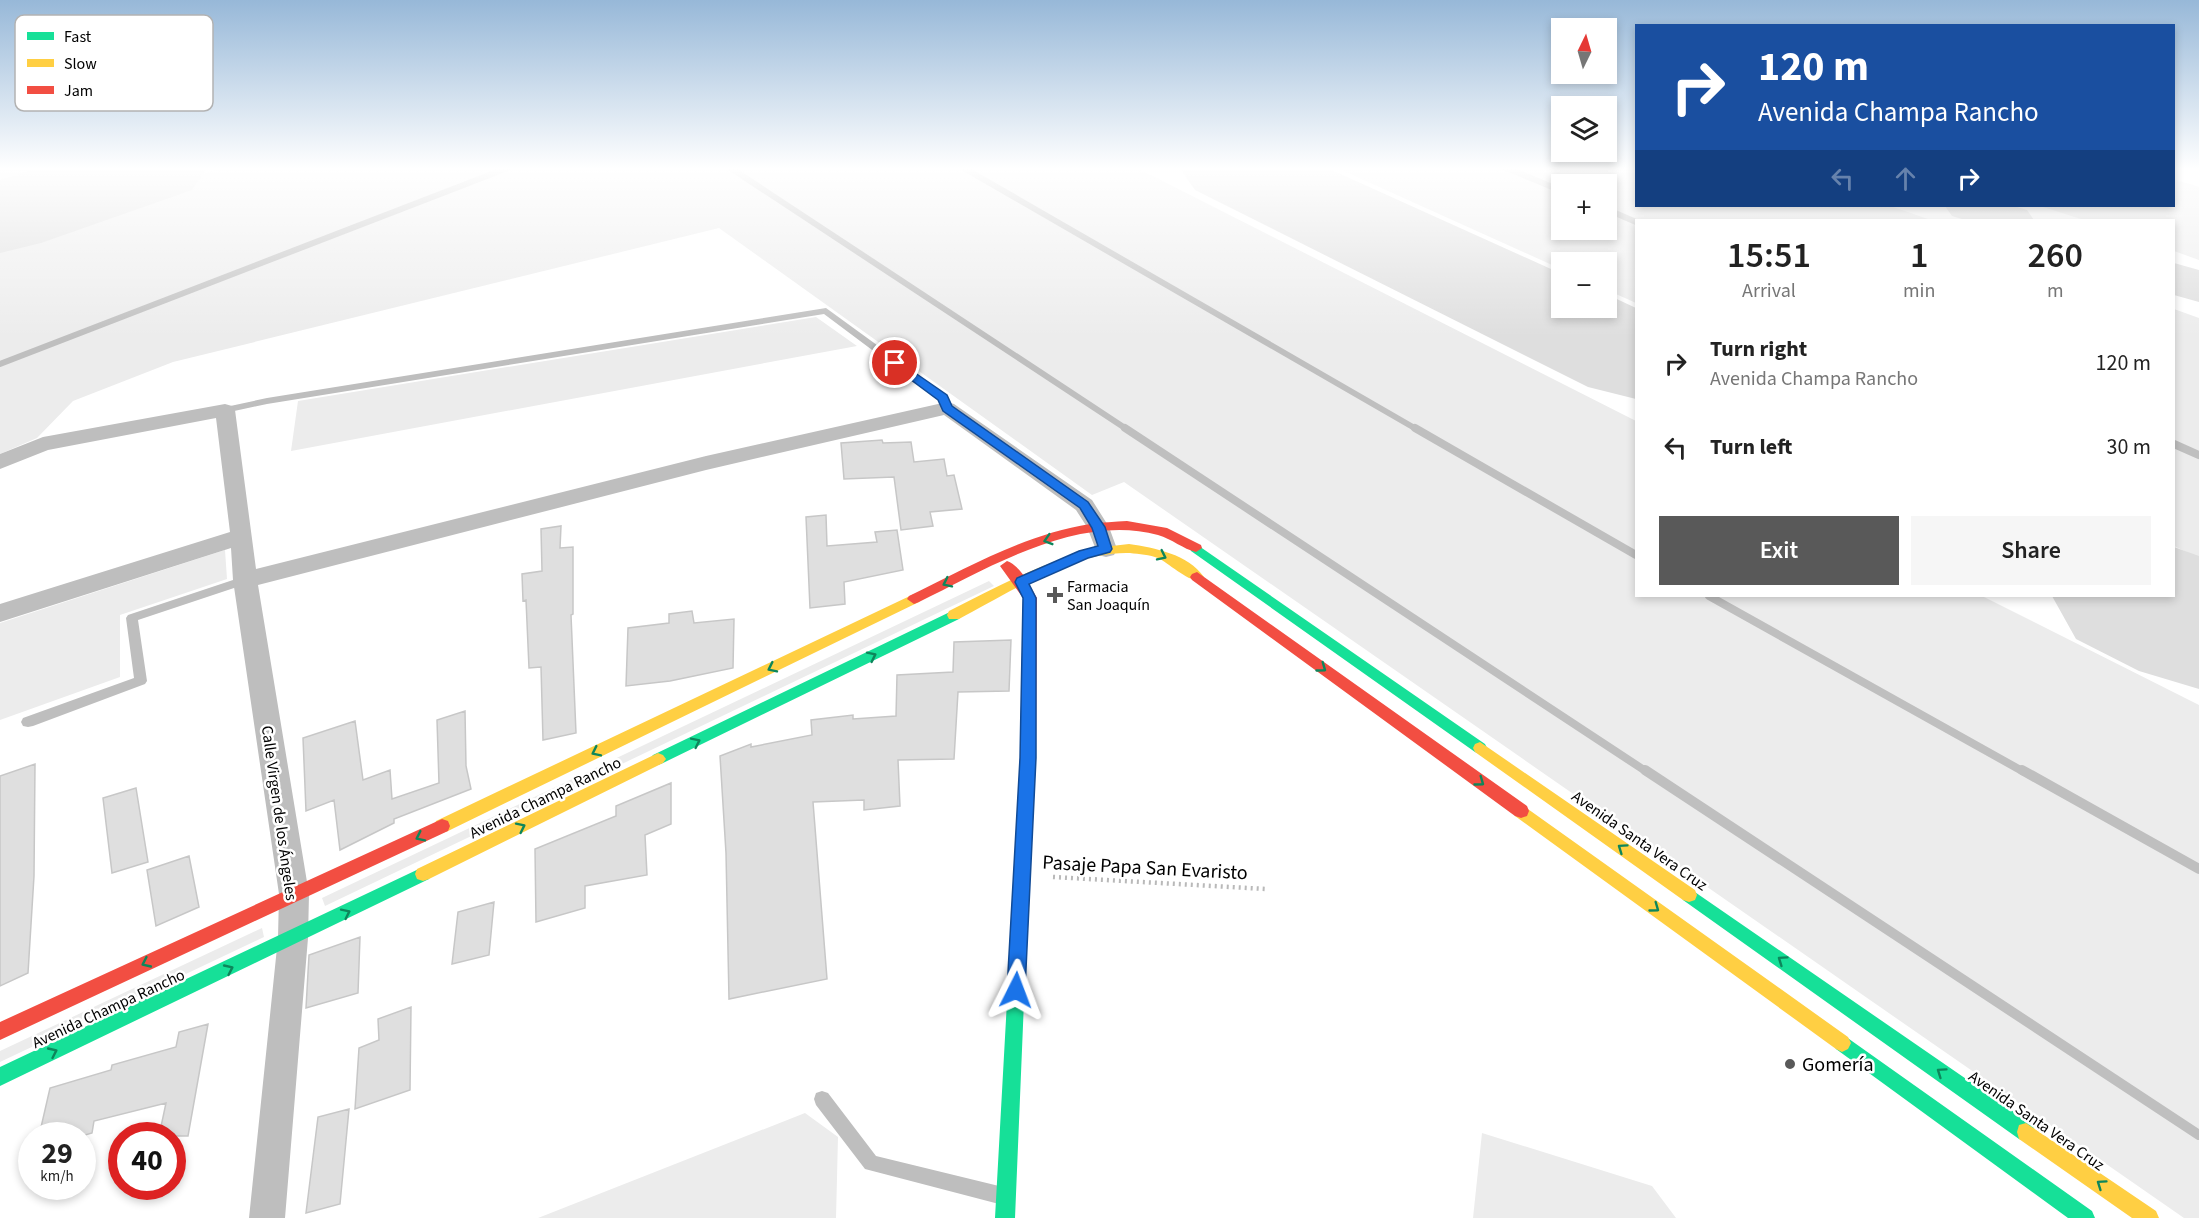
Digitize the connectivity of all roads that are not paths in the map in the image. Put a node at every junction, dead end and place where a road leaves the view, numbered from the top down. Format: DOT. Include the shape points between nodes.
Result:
graph roads {
  1 [pos="947,408"];
  2 [pos="225,410"];
  3 [pos="0,462"];
  4 [pos="1098,527"];
  5 [pos="242,536"];
  6 [pos="1106,549"];
  7 [pos="1000,558"];
  8 [pos="245,580"];
  9 [pos="1021,582"];
  10 [pos="0,613"];
  11 [pos="28,722"];
  12 [pos="294,894"];
  13 [pos="293,938"];
  14 [pos="0,1031"];
  15 [pos="0,1077"];
  16 [pos="822,1099"];
  17 [pos="1006,1196"];
  18 [pos="267,1218"];
  19 [pos="1005,1218"];
  20 [pos="2085,1218"];
  21 [pos="2149,1218"];
  1 -- 2 [label="lane" via="943,398 826,311"];
  1 -- 4 [label="street" via="1084,505"];
  1 -- 8 [label="street" via="706,463"];
  2 -- 3 [label="street" via="43,444"];
  2 -- 5 [label="street, Calle Virgen de los Ángeles"];
  4 -- 6 [label="street"];
  4 -- 7 [label="main road, Avenida Champa Rancho, one-way"];
  21 -- 4 [label="main road, Avenida Santa Vera Cruz, one-way" via="1185,540 1124,524"];
  5 -- 8 [label="street, Calle Virgen de los Ángeles"];
  5 -- 10 [label="street"];
  6 -- 9 [label="main road, Avenida Champa Rancho"];
  6 -- 20 [label="main road, one-way" via="1131,547 1173,561"];
  7 -- 9 [label="main road"];
  7 -- 12 [label="main road, Avenida Champa Rancho, one-way"];
  8 -- 11 [label="lane" via="132,618 141,681"];
  8 -- 12 [label="street, Calle Virgen de los Ángeles"];
  13 -- 9 [label="main road, Avenida Champa Rancho, one-way"];
  9 -- 17 [label="main road" via="1030,598 1028,758"];
  12 -- 13 [label="street, Calle Virgen de los Ángeles"];
  12 -- 14 [label="main road, Avenida Champa Rancho, one-way"];
  15 -- 13 [label="main road, Avenida Champa Rancho, one-way"];
  13 -- 18 [label="street, Calle Virgen de los Ángeles"];
  16 -- 17 [label="lane" via="871,1163"];
  17 -- 19 [label="main road"];
}
